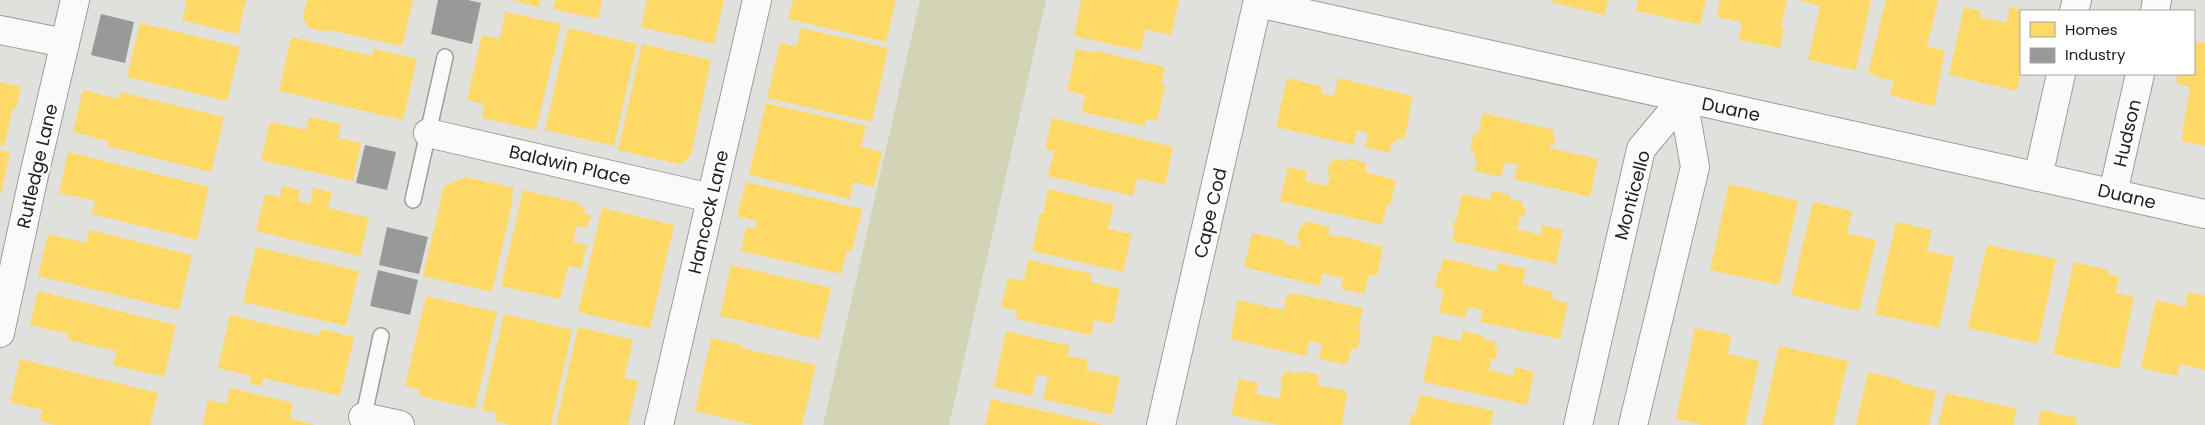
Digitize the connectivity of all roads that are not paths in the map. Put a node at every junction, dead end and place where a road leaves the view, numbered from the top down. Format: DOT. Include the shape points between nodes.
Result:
graph roads {
  1 [pos="75,0"];
  2 [pos="757,0"];
  3 [pos="1258,1"];
  4 [pos="0,30"];
  5 [pos="65,44"];
  6 [pos="445,57"];
  7 [pos="2060,75"];
  8 [pos="2140,75"];
  9 [pos="1683,99"];
  10 [pos="428,133"];
  11 [pos="2038,177"];
  12 [pos="2113,193"];
  13 [pos="711,198"];
  14 [pos="413,200"];
  15 [pos="2205,214"];
  16 [pos="0,333"];
  17 [pos="381,336"];
  18 [pos="363,421"];
  19 [pos="400,425"];
  20 [pos="659,425"];
  21 [pos="1161,425"];
  22 [pos="1578,425"];
  23 [pos="1633,425"];
  1 -- 5 [label="street, Rutledge Lane"];
  2 -- 13 [label="street, Hancock Lane"];
  3 -- 9 [label="street, Duane"];
  3 -- 21 [label="street, Cape Cod"];
  4 -- 5 [label="street"];
  5 -- 16 [label="street, Rutledge Lane"];
  6 -- 10 [label="lane"];
  7 -- 11 [label="street"];
  8 -- 12 [label="street, Hudson"];
  9 -- 11 [label="street, Duane"];
  9 -- 22 [label="street, Monticello" via="1641,149"];
  9 -- 23 [label="street" via="1695,167"];
  10 -- 13 [label="street, Baldwin Place"];
  10 -- 14 [label="lane"];
  11 -- 12 [label="street, Duane"];
  12 -- 15 [label="street, Duane"];
  13 -- 20 [label="street, Hancock Lane"];
  17 -- 18 [label="lane"];
  18 -- 19 [label="street"];
}
